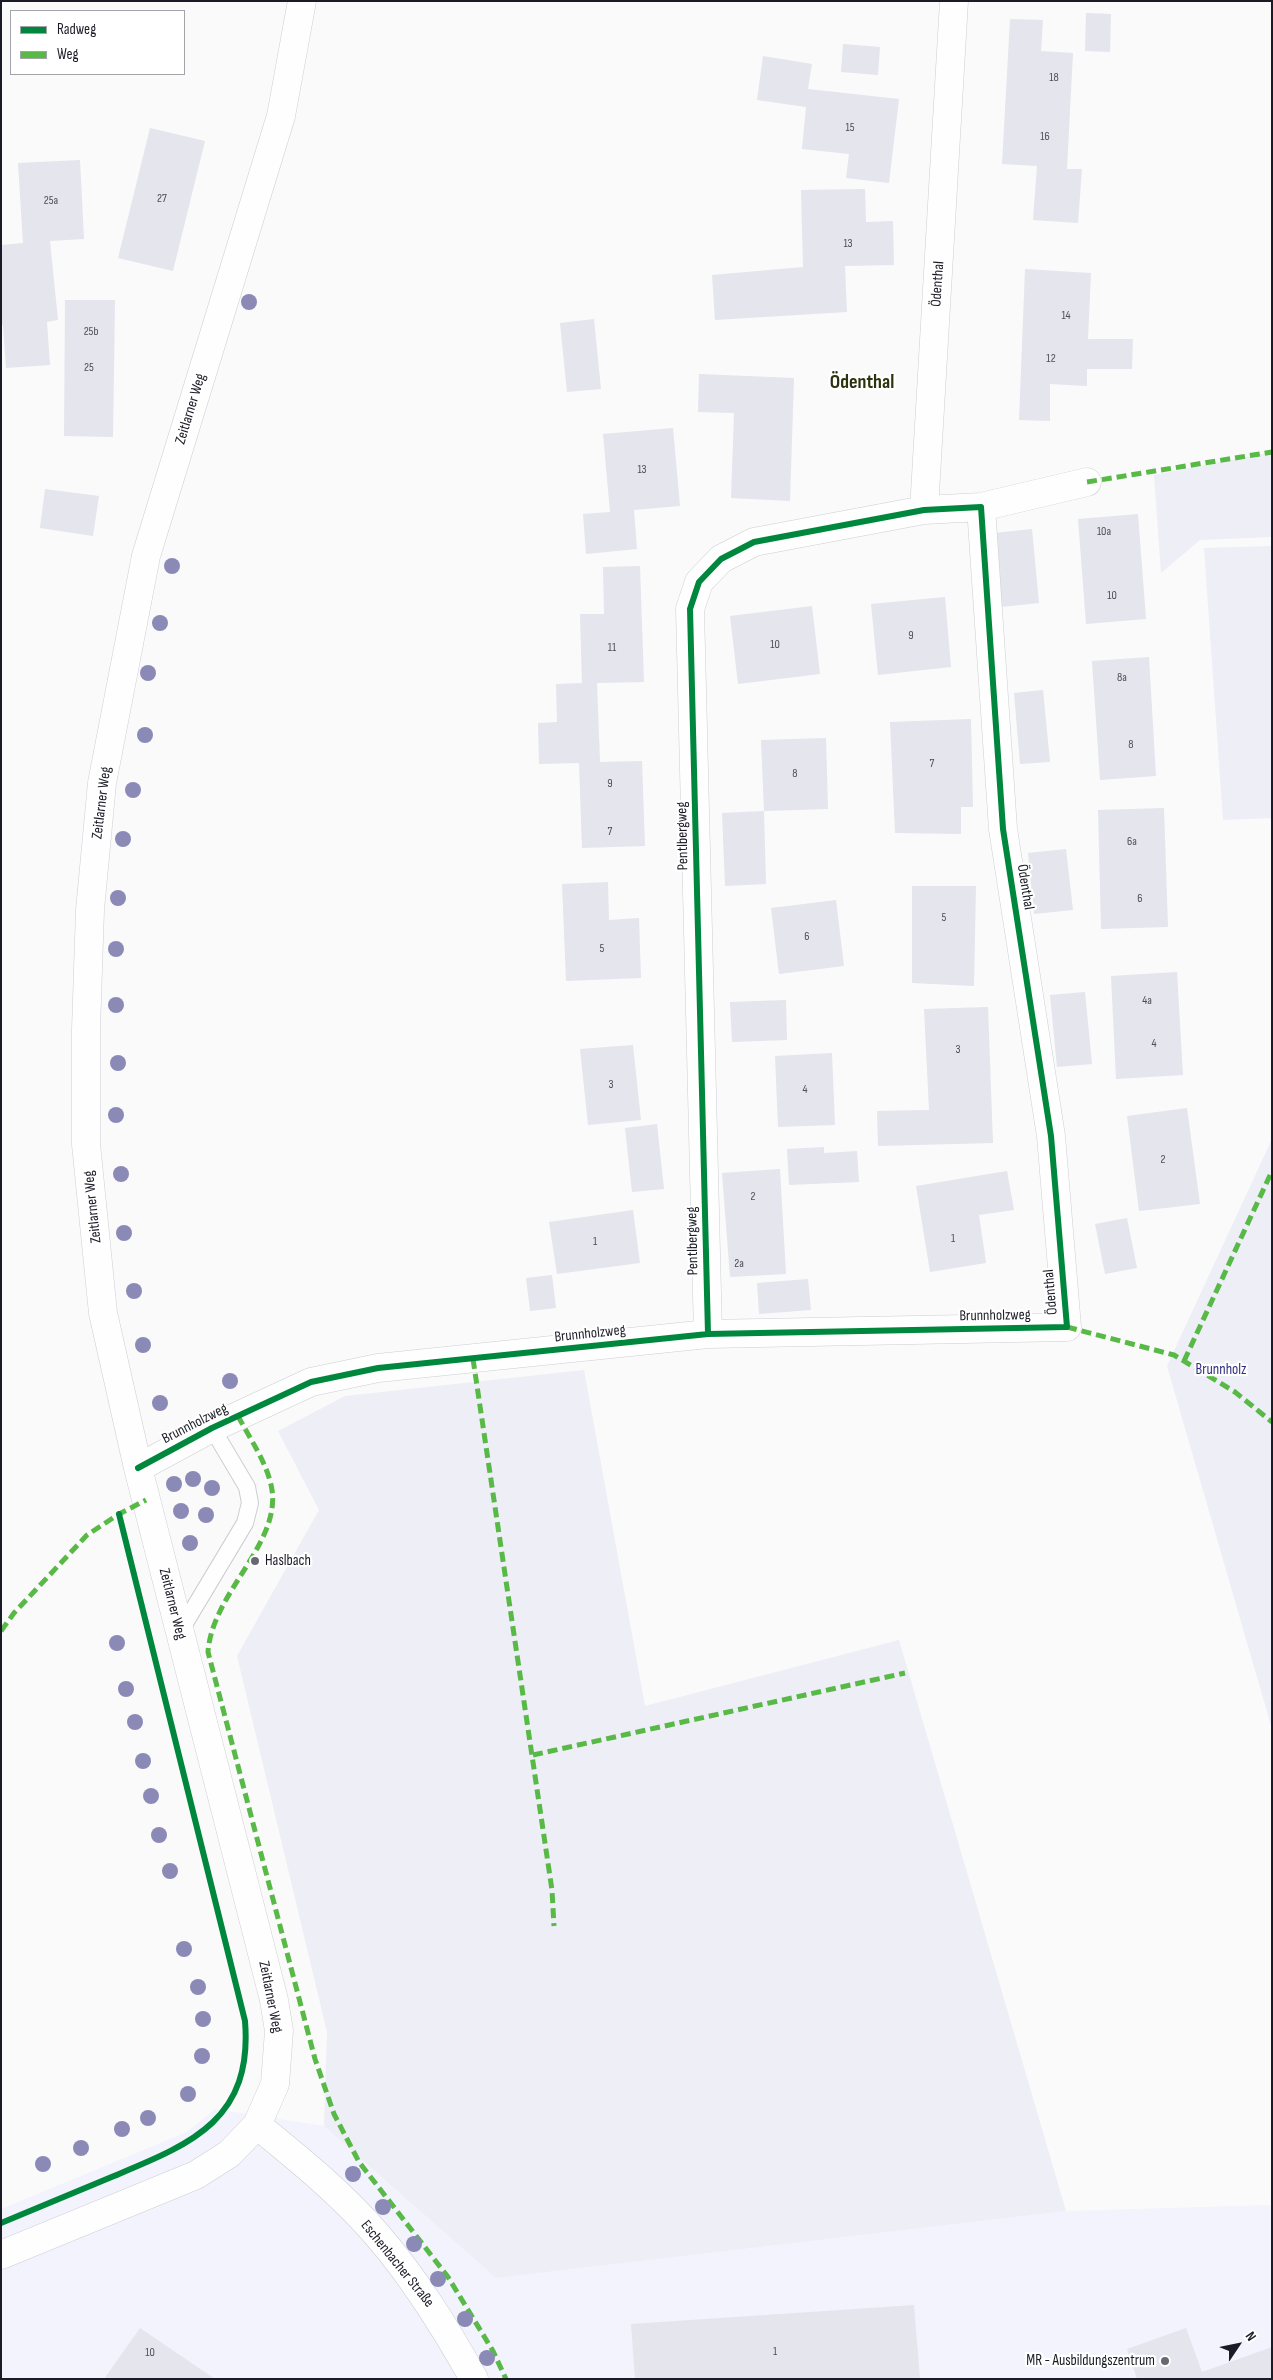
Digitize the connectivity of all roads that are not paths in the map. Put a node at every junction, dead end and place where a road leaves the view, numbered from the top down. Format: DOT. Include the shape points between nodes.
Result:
graph roads {
  1 [pos="302,1"];
  2 [pos="954,1"];
  3 [pos="1087,482"];
  4 [pos="981,507"];
  5 [pos="924,510"];
  6 [pos="1066,1327"];
  7 [pos="708,1334"];
  8 [pos="212,1428"];
  9 [pos="138,1468"];
  10 [pos="179,1633"];
  11 [pos="257,2125"];
  12 [pos="1,2255"];
  13 [pos="474,2379"];
  1 -- 9 [label="street, Zeitlarner Weg" via="281,116 146,556 102,783 90,910 86,1144 103,1313"];
  2 -- 5 [label="street, Ödenthal"];
  3 -- 4 [label="street"];
  4 -- 5 [label="street"];
  4 -- 6 [label="street, Ödenthal" via="1003,829 1051,1136"];
  5 -- 7 [label="street, Pentlbergweg" via="754,542 720,559 699,582 690,609"];
  6 -- 7 [label="street, Brunnholzweg"];
  7 -- 8 [label="street, Brunnholzweg" via="378,1368 311,1382"];
  8 -- 9 [label="street, Brunnholzweg"];
  8 -- 10 [label="lane" via="247,1487 250,1503 245,1522"];
  9 -- 10 [label="street, Zeitlarner Weg"];
  10 -- 11 [label="street, Zeitlarner Weg" via="274,2000 279,2031 275,2084"];
  11 -- 12 [label="street, Zeitlarner Weg" via="229,2154 196,2175"];
  11 -- 13 [label="street, Eschenbacher Straße" via="319,2175 378,2236 440,2318"];
}
